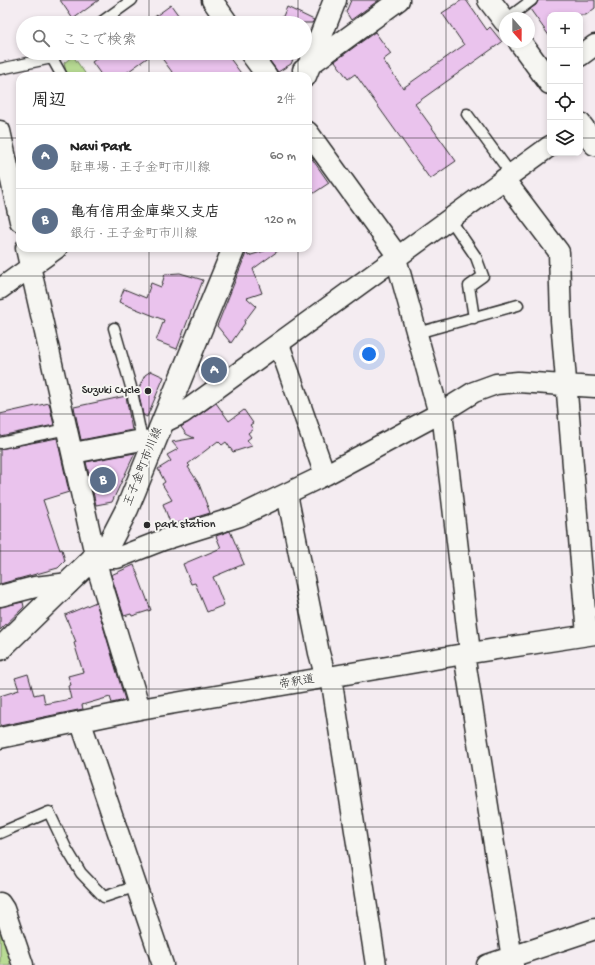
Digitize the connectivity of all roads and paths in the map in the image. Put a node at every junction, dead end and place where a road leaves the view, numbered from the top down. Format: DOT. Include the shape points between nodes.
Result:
graph roads {
  1 [pos="132,0"];
  2 [pos="212,0"];
  3 [pos="335,0"];
  4 [pos="399,0"];
  5 [pos="489,0"];
  6 [pos="532,0"];
  7 [pos="499,12"];
  8 [pos="516,12"];
  9 [pos="110,16"];
  10 [pos="223,16"];
  11 [pos="595,45"];
  12 [pos="525,48"];
  13 [pos="312,52"];
  14 [pos="583,54"];
  15 [pos="36,60"];
  16 [pos="57,60"];
  17 [pos="255,60"];
  18 [pos="309,60"];
  19 [pos="0,69"];
  20 [pos="61,72"];
  21 [pos="264,72"];
  22 [pos="303,72"];
  23 [pos="304,72"];
  24 [pos="547,77"];
  25 [pos="468,114"];
  26 [pos="583,129"];
  27 [pos="0,131"];
  28 [pos="312,138"];
  29 [pos="595,144"];
  30 [pos="547,148"];
  31 [pos="507,177"];
  32 [pos="16,204"];
  33 [pos="450,219"];
  34 [pos="27,252"];
  35 [pos="52,252"];
  36 [pos="232,252"];
  37 [pos="397,258"];
  38 [pos="30,268"];
  39 [pos="0,289"];
  40 [pos="518,305"];
  41 [pos="474,318"];
  42 [pos="114,328"];
  43 [pos="417,333"];
  44 [pos="279,344"];
  45 [pos="566,385"];
  46 [pos="595,387"];
  47 [pos="440,413"];
  48 [pos="162,423"];
  49 [pos="67,429"];
  50 [pos="148,442"];
  51 [pos="0,443"];
  52 [pos="73,453"];
  53 [pos="325,476"];
  54 [pos="287,494"];
  55 [pos="96,558"];
  56 [pos="69,583"];
  57 [pos="1,593"];
  58 [pos="591,635"];
  59 [pos="0,649"];
  60 [pos="467,654"];
  61 [pos="329,677"];
  62 [pos="140,709"];
  63 [pos="81,723"];
  64 [pos="0,738"];
  65 [pos="0,834"];
  66 [pos="137,886"];
  67 [pos="0,903"];
  68 [pos="595,929"];
  69 [pos="512,961"];
  70 [pos="23,965"];
  71 [pos="163,965"];
  72 [pos="376,965"];
  73 [pos="487,965"];
  1 -- 9 [label="lane"];
  2 -- 10 [label="street"];
  3 -- 13 [label="main road"];
  4 -- 23 [label="street"];
  5 -- 7 [label="main road"];
  6 -- 8 [label="lane"];
  11 -- 14 [label="street"];
  12 -- 24 [label="main road"];
  15 -- 19 [label="lane"];
  16 -- 20 [label="lane"];
  17 -- 21 [label="street"];
  18 -- 22 [label="main road"];
  25 -- 31 [label="lane"];
  26 -- 29 [label="main road"];
  27 -- 32 [label="street"];
  28 -- 37 [label="street"];
  30 -- 31 [label="street"];
  31 -- 33 [label="street"];
  31 -- 45 [label="street" via="559,252 560,320"];
  33 -- 37 [label="street"];
  33 -- 41 [label="lane" via="476,257 483,276 469,286"];
  34 -- 38 [label="street"];
  35 -- 38 [label="street"];
  36 -- 48 [label="main road, 王子金町市川線"];
  37 -- 43 [label="street"];
  37 -- 44 [label="street"];
  38 -- 39 [label="street"];
  38 -- 49 [label="street"];
  40 -- 41 [label="lane"];
  41 -- 43 [label="lane"];
  42 -- 50 [label="lane"];
  43 -- 47 [label="street"];
  44 -- 48 [label="street" via="182,413"];
  44 -- 53 [label="street"];
  45 -- 46 [label="street"];
  45 -- 47 [label="street" via="518,382 496,384 474,392"];
  45 -- 58 [label="street"];
  47 -- 53 [label="street"];
  47 -- 60 [label="street"];
  48 -- 50 [label="main road, 王子金町市川線"];
  49 -- 51 [label="lane"];
  49 -- 52 [label="street"];
  50 -- 52 [label="street"];
  50 -- 55 [label="main road, 王子金町市川線" via="120,526"];
  52 -- 55 [label="street"];
  53 -- 54 [label="street"];
  54 -- 55 [label="street" via="240,516 163,540 117,558"];
  54 -- 61 [label="street" via="319,653"];
  55 -- 56 [label="main road, 王子金町市川線"];
  55 -- 62 [label="street"];
  56 -- 57 [label="street"];
  56 -- 59 [label="main road, 王子金町市川線"];
  58 -- 60 [label="street, 帝釈道"];
  60 -- 61 [label="street, 帝釈道"];
  60 -- 69 [label="street"];
  61 -- 62 [label="street, 帝釈道"];
  61 -- 72 [label="street"];
  62 -- 63 [label="street, 帝釈道"];
  63 -- 64 [label="street, 帝釈道"];
  63 -- 66 [label="street"];
  65 -- 66 [label="lane" via="49,812 81,873 104,898"];
  66 -- 71 [label="street"];
  67 -- 70 [label="street"];
  68 -- 69 [label="street"];
  69 -- 73 [label="street"];
}
